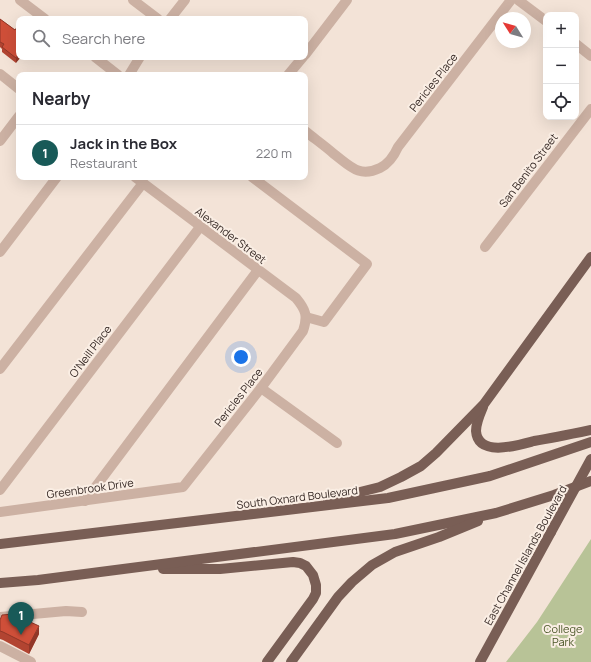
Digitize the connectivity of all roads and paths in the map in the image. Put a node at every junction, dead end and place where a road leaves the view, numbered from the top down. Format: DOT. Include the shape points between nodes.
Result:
graph roads {
  1 [pos="20,0"];
  2 [pos="133,0"];
  3 [pos="185,0"];
  4 [pos="347,0"];
  5 [pos="511,0"];
  6 [pos="518,0"];
  7 [pos="41,16"];
  8 [pos="154,16"];
  9 [pos="172,16"];
  10 [pos="543,19"];
  11 [pos="579,46"];
  12 [pos="308,51"];
  13 [pos="591,56"];
  14 [pos="98,60"];
  15 [pos="138,60"];
  16 [pos="301,60"];
  17 [pos="114,72"];
  18 [pos="131,72"];
  19 [pos="291,72"];
  20 [pos="0,74"];
  21 [pos="16,87"];
  22 [pos="591,108"];
  23 [pos="16,120"];
  24 [pos="308,133"];
  25 [pos="0,141"];
  26 [pos="55,180"];
  27 [pos="139,180"];
  28 [pos="256,180"];
  29 [pos="200,227"];
  30 [pos="485,247"];
  31 [pos="0,252"];
  32 [pos="591,257"];
  33 [pos="258,270"];
  34 [pos="306,317"];
  35 [pos="0,369"];
  36 [pos="261,388"];
  37 [pos="484,404"];
  38 [pos="591,430"];
  39 [pos="591,442"];
  40 [pos="337,443"];
  41 [pos="591,459"];
  42 [pos="591,481"];
  43 [pos="183,487"];
  44 [pos="0,490"];
  45 [pos="85,501"];
  46 [pos="281,511"];
  47 [pos="0,512"];
  48 [pos="496,513"];
  49 [pos="0,544"];
  50 [pos="121,569"];
  51 [pos="38,580"];
  52 [pos="0,583"];
  53 [pos="0,589"];
  54 [pos="82,612"];
  55 [pos="0,617"];
  56 [pos="0,646"];
  57 [pos="272,660"];
  58 [pos="31,662"];
  59 [pos="290,662"];
  60 [pos="480,662"];
  1 -- 7 [label="street"];
  2 -- 8 [label="street"];
  3 -- 9 [label="street"];
  4 -- 12 [label="street"];
  5 -- 24 [label="street, Pericles Place" via="383,166 369,172 355,169 346,165"];
  6 -- 10 [label="street"];
  11 -- 13 [label="street"];
  14 -- 17 [label="street"];
  15 -- 18 [label="street"];
  16 -- 19 [label="street"];
  20 -- 21 [label="street"];
  22 -- 30 [label="street, San Benito Street"];
  23 -- 25 [label="street"];
  26 -- 31 [label="street"];
  27 -- 29 [label="street, Alexander Street"];
  27 -- 35 [label="street"];
  28 -- 34 [label="street" via="367,264 324,322"];
  29 -- 33 [label="street, Alexander Street"];
  29 -- 44 [label="street, O'Neill Place"];
  32 -- 37 [label="main road"];
  33 -- 34 [label="street, Alexander Street" via="296,298 303,306"];
  33 -- 45 [label="street"];
  34 -- 36 [label="street, Pericles Place" via="300,337"];
  36 -- 40 [label="street"];
  36 -- 43 [label="street, Pericles Place"];
  37 -- 38 [label="main road" via="476,430 483,443 492,448 509,447"];
  37 -- 46 [label="main road" via="436,453 421,466 401,477 380,487"];
  39 -- 46 [label="main road, South Oxnard Boulevard" via="490,476 388,498"];
  41 -- 60 [label="main road, East Channel Islands Boulevard, bridge"];
  42 -- 48 [label="main road"];
  43 -- 45 [label="street, Greenbrook Drive"];
  45 -- 47 [label="street, Greenbrook Drive"];
  46 -- 49 [label="main road, South Oxnard Boulevard"];
  48 -- 50 [label="main road" via="395,534"];
  48 -- 59 [label="main road" via="439,538 395,552 372,565 338,597"];
  50 -- 51 [label="main road"];
  50 -- 57 [label="main road" via="220,569 293,562 306,566 316,583 316,593"];
  51 -- 52 [label="main road"];
  51 -- 53 [label="main road"];
  54 -- 55 [label="street"];
  56 -- 58 [label="street"];
}
